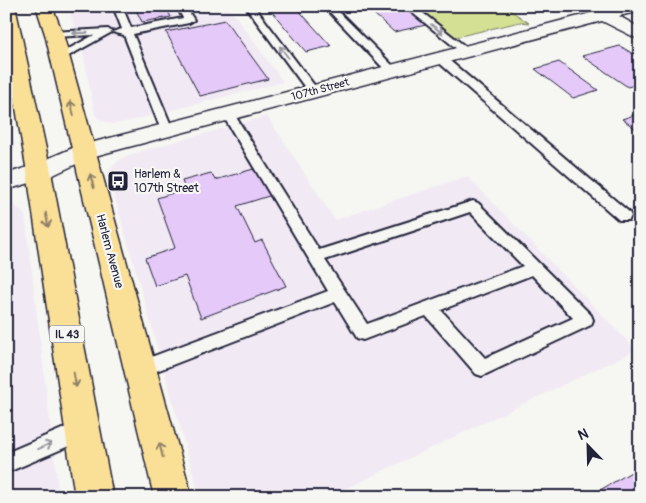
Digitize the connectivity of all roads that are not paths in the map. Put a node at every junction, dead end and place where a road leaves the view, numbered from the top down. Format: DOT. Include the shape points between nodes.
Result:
graph roads {
  1 [pos="44,6"];
  2 [pos="117,6"];
  3 [pos="180,6"];
  4 [pos="249,6"];
  5 [pos="328,6"];
  6 [pos="408,6"];
  7 [pos="638,6"];
  8 [pos="605,15"];
  9 [pos="8,16"];
  10 [pos="108,32"];
  11 [pos="127,32"];
  12 [pos="54,34"];
  13 [pos="640,35"];
  14 [pos="11,49"];
  15 [pos="466,52"];
  16 [pos="59,57"];
  17 [pos="440,58"];
  18 [pos="392,71"];
  19 [pos="313,91"];
  20 [pos="16,94"];
  21 [pos="228,114"];
  22 [pos="167,130"];
  23 [pos="84,152"];
  24 [pos="39,172"];
  25 [pos="6,182"];
  26 [pos="624,216"];
  27 [pos="315,258"];
  28 [pos="535,268"];
  29 [pos="338,294"];
  30 [pos="429,308"];
  31 [pos="141,369"];
  32 [pos="83,430"];
  33 [pos="6,463"];
  34 [pos="94,497"];
  35 [pos="173,497"];
  1 -- 12 [label="main road, Harlem Avenue"];
  2 -- 11 [label="lane"];
  3 -- 11 [label="lane" via="189,20"];
  19 -- 4 [label="lane, one-way"];
  5 -- 18 [label="lane"];
  6 -- 15 [label="lane, one-way"];
  7 -- 8 [label="street, 107th Street"];
  8 -- 13 [label="street"];
  8 -- 15 [label="street, 107th Street"];
  9 -- 14 [label="main road, IL 43"];
  10 -- 11 [label="lane"];
  10 -- 12 [label="lane, one-way"];
  10 -- 16 [label="lane"];
  11 -- 22 [label="lane"];
  12 -- 16 [label="main road, Harlem Avenue"];
  14 -- 20 [label="main road, IL 43"];
  15 -- 17 [label="street, 107th Street"];
  23 -- 16 [label="main road, Harlem Avenue, one-way"];
  17 -- 18 [label="street, 107th Street"];
  17 -- 26 [label="lane"];
  18 -- 19 [label="street, 107th Street"];
  19 -- 21 [label="street, 107th Street"];
  20 -- 24 [label="main road, IL 43"];
  21 -- 22 [label="street, 107th Street"];
  21 -- 27 [label="lane"];
  22 -- 23 [label="street, 107th Street"];
  23 -- 24 [label="street, 107th Street"];
  31 -- 23 [label="main road, Harlem Avenue, one-way"];
  24 -- 25 [label="street, 107th Street"];
  24 -- 32 [label="main road, IL 43, one-way"];
  27 -- 28 [label="lane" via="473,206"];
  27 -- 29 [label="lane"];
  28 -- 30 [label="lane"];
  28 -- 30 [label="lane" via="585,320 482,368"];
  29 -- 30 [label="lane" via="363,333"];
  29 -- 31 [label="lane"];
  35 -- 31 [label="main road, Harlem Avenue, one-way"];
  33 -- 32 [label="lane, one-way"];
  32 -- 34 [label="main road, IL 43"];
}
